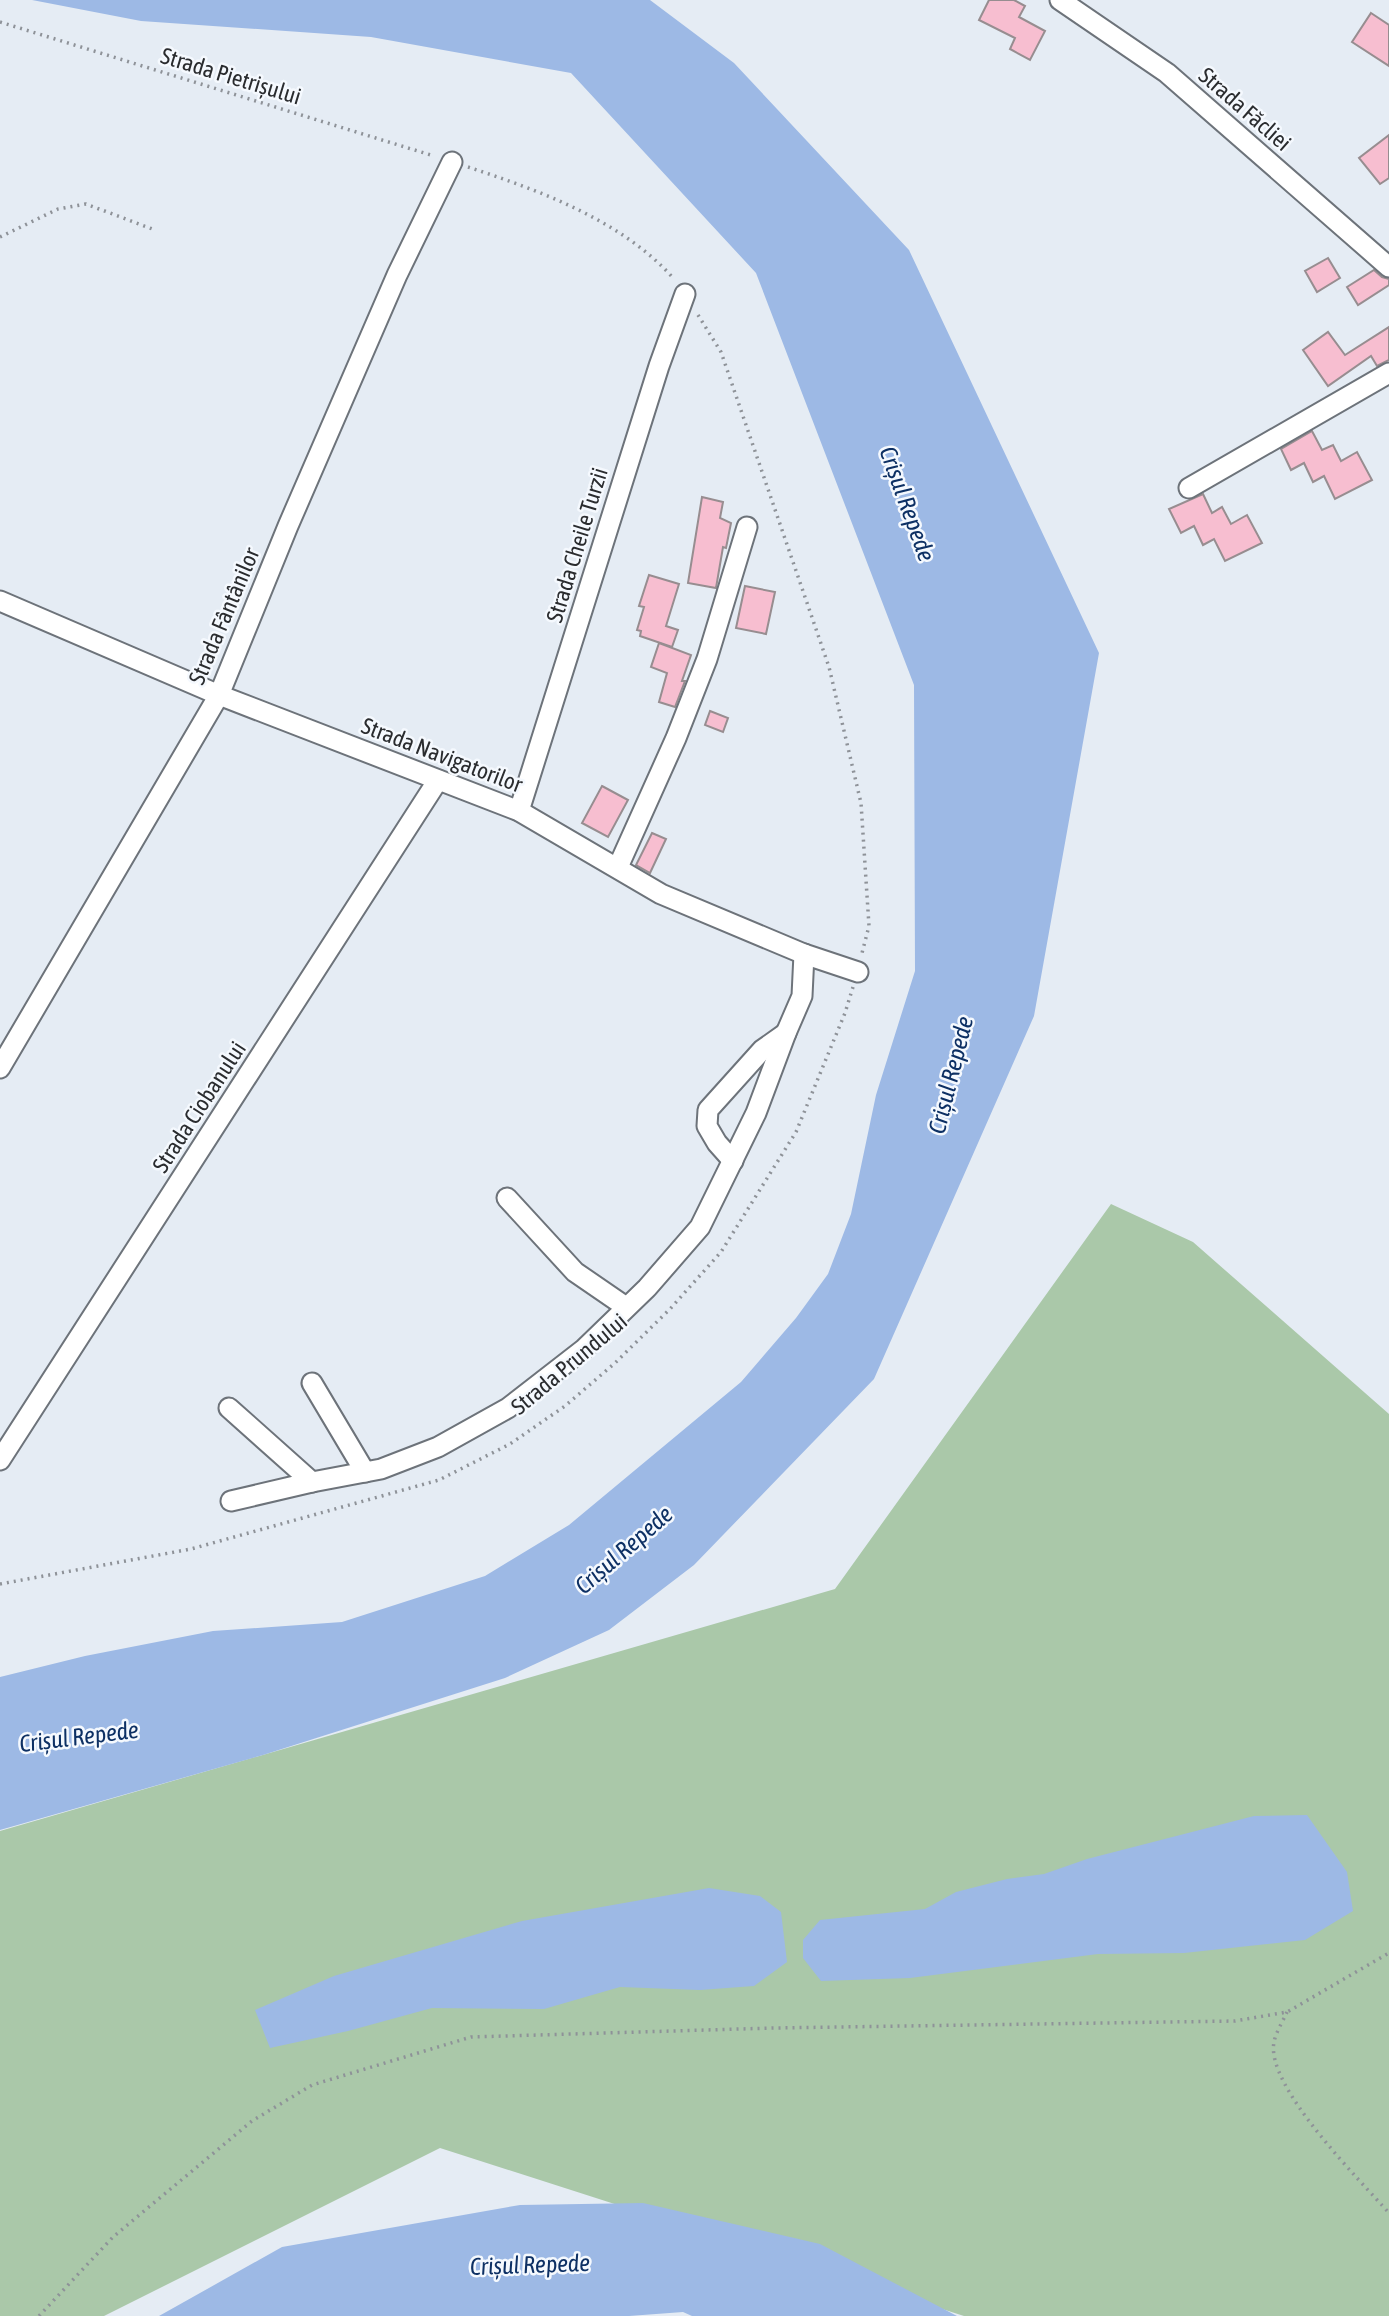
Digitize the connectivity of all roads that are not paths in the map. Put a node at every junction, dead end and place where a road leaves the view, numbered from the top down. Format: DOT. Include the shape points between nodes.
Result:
graph roads {
  1 [pos="1060,0"];
  2 [pos="452,162"];
  3 [pos="1389,267"];
  4 [pos="685,294"];
  5 [pos="1389,373"];
  6 [pos="1189,488"];
  7 [pos="747,527"];
  8 [pos="0,601"];
  9 [pos="219,695"];
  10 [pos="438,780"];
  11 [pos="519,811"];
  12 [pos="618,867"];
  13 [pos="804,954"];
  14 [pos="858,972"];
  15 [pos="786,1032"];
  16 [pos="0,1068"];
  17 [pos="733,1161"];
  18 [pos="507,1198"];
  19 [pos="626,1307"];
  20 [pos="312,1383"];
  21 [pos="229,1408"];
  22 [pos="0,1460"];
  23 [pos="365,1472"];
  24 [pos="312,1482"];
  25 [pos="230,1501"];
  1 -- 3 [label="street, Strada Făcliei" via="1167,73"];
  2 -- 9 [label="street, Strada Fântânilor" via="397,275"];
  4 -- 11 [label="street, Strada Cheile Turzii"];
  5 -- 6 [label="street"];
  7 -- 12 [label="street" via="707,659"];
  8 -- 9 [label="street, Strada Navigatorilor"];
  9 -- 10 [label="street, Strada Navigatorilor"];
  9 -- 16 [label="street, Strada Fântânilor"];
  10 -- 11 [label="street, Strada Navigatorilor"];
  10 -- 22 [label="street, Strada Ciobanului"];
  11 -- 12 [label="street, Strada Navigatorilor"];
  12 -- 13 [label="street, Strada Navigatorilor" via="661,894"];
  13 -- 14 [label="street, Strada Navigatorilor"];
  13 -- 15 [label="street, Strada Prundului" via="802,996"];
  15 -- 17 [label="street, Strada Prundului"];
  15 -- 17 [label="street" via="762,1050 708,1110 707,1126"];
  17 -- 19 [label="street, Strada Prundului" via="700,1227"];
  18 -- 19 [label="street" via="575,1272"];
  19 -- 23 [label="street, Strada Prundului" via="584,1349 508,1408 438,1447"];
  20 -- 23 [label="street"];
  21 -- 24 [label="street"];
  23 -- 24 [label="street, Strada Prundului"];
  24 -- 25 [label="street, Strada Prundului"];
}
